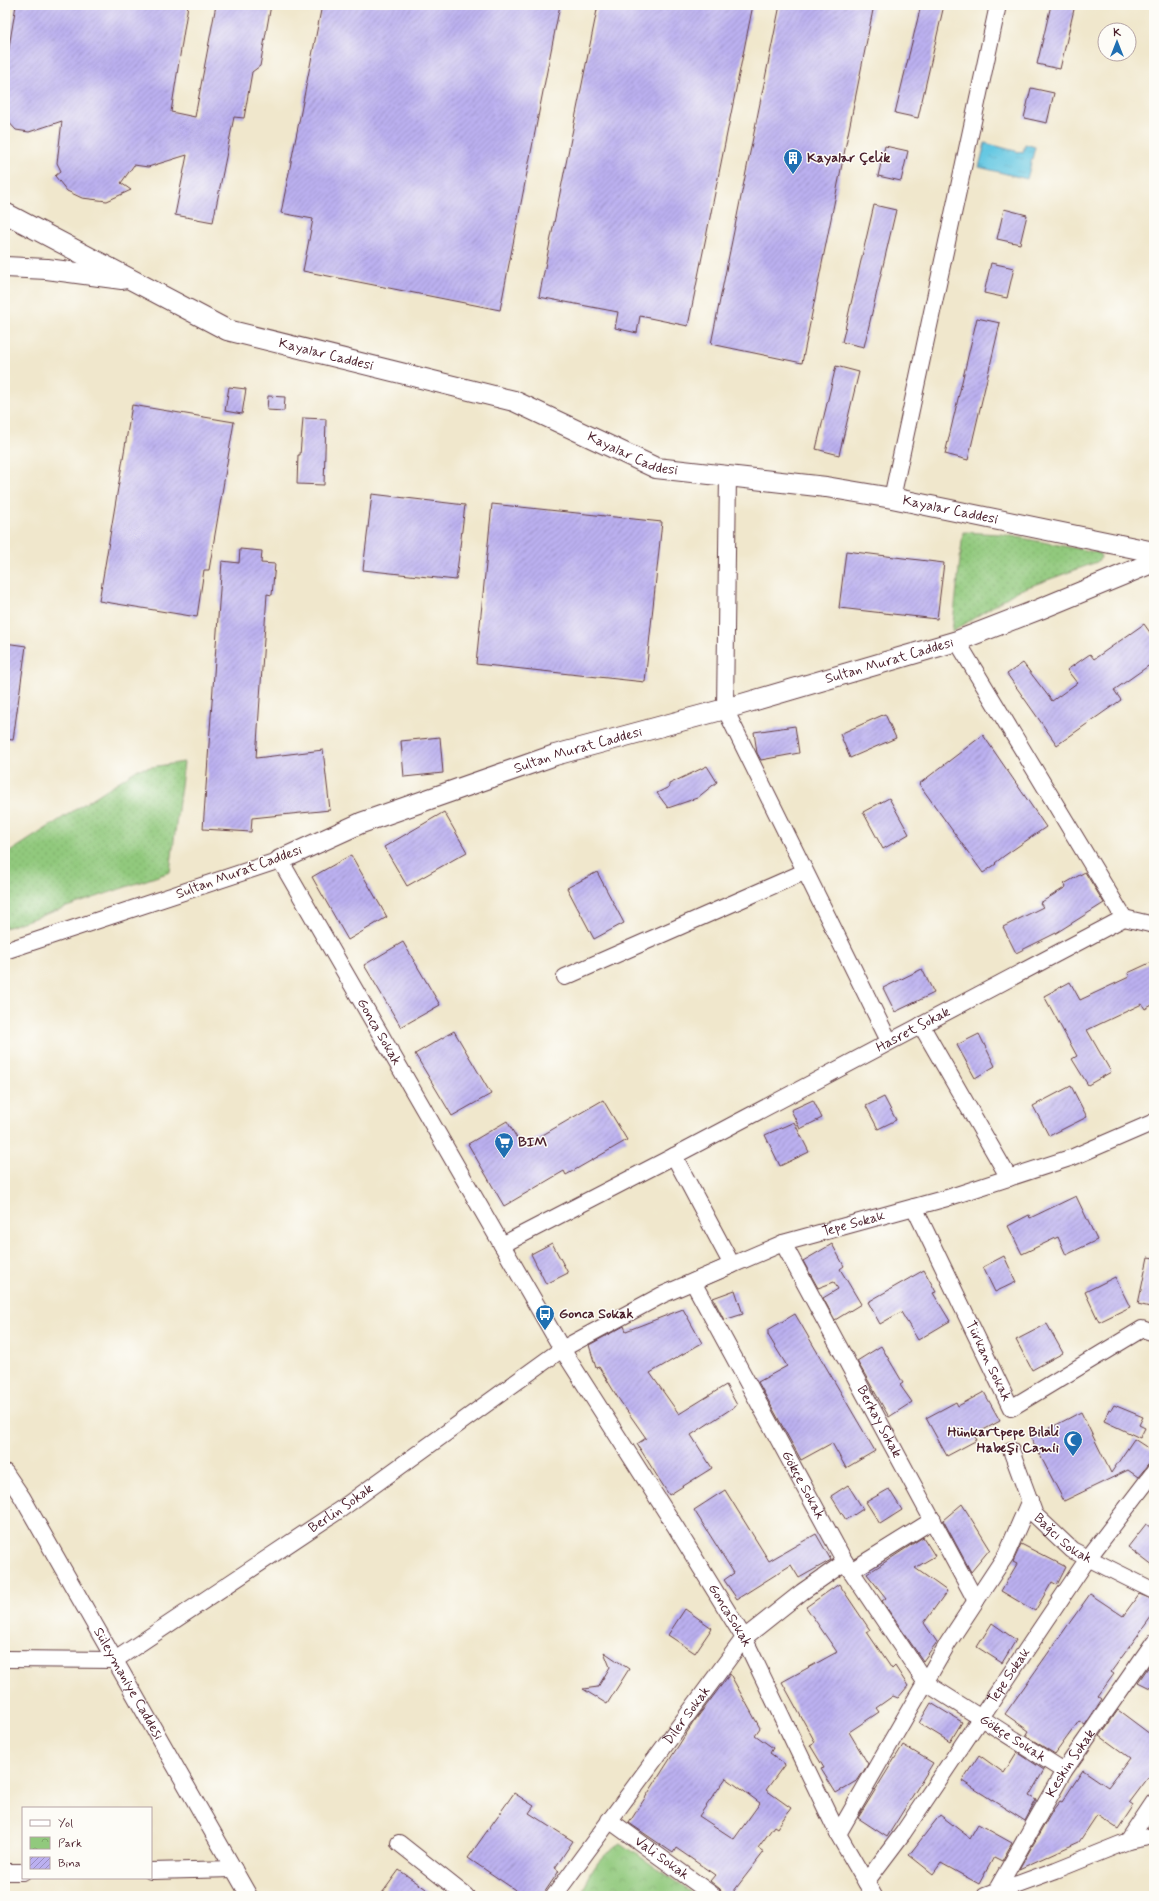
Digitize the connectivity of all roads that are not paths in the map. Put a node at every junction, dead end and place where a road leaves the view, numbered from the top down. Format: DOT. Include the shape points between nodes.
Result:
graph roads {
  1 [pos="998,5"];
  2 [pos="5,213"];
  3 [pos="5,267"];
  4 [pos="134,280"];
  5 [pos="728,475"];
  6 [pos="892,498"];
  7 [pos="1154,552"];
  8 [pos="1154,562"];
  9 [pos="957,641"];
  10 [pos="725,709"];
  11 [pos="280,860"];
  12 [pos="804,872"];
  13 [pos="1124,918"];
  14 [pos="1154,925"];
  15 [pos="5,951"];
  16 [pos="565,977"];
  17 [pos="921,1025"];
  18 [pos="889,1041"];
  19 [pos="1154,1122"];
  20 [pos="674,1156"];
  21 [pos="1009,1178"];
  22 [pos="914,1207"];
  23 [pos="783,1243"];
  24 [pos="502,1245"];
  25 [pos="693,1282"];
  26 [pos="1154,1333"];
  27 [pos="562,1349"];
  28 [pos="1011,1450"];
  29 [pos="5,1472"];
  30 [pos="1154,1472"];
  31 [pos="1030,1500"];
  32 [pos="933,1520"];
  33 [pos="1089,1557"];
  34 [pos="848,1566"];
  35 [pos="1154,1591"];
  36 [pos="976,1601"];
  37 [pos="744,1638"];
  38 [pos="1154,1642"];
  39 [pos="5,1659"];
  40 [pos="115,1660"];
  41 [pos="926,1683"];
  42 [pos="981,1717"];
  43 [pos="1064,1770"];
  44 [pos="1154,1802"];
  45 [pos="609,1820"];
  46 [pos="838,1834"];
  47 [pos="1154,1836"];
  48 [pos="1128,1841"];
  49 [pos="399,1843"];
  50 [pos="234,1869"];
  51 [pos="152,1870"];
  52 [pos="5,1872"];
  53 [pos="22,1872"];
  54 [pos="866,1882"];
  55 [pos="993,1894"];
  56 [pos="249,1896"];
  57 [pos="466,1896"];
  58 [pos="554,1896"];
  59 [pos="714,1896"];
  60 [pos="874,1896"];
  1 -- 6 [label="street"];
  2 -- 4 [label="street, Kayalar Caddesi"];
  3 -- 4 [label="street" via="47,269"];
  4 -- 5 [label="street, Kayalar Caddesi" via="228,330 514,401 656,468"];
  5 -- 6 [label="street, Kayalar Caddesi"];
  5 -- 10 [label="street"];
  6 -- 7 [label="street, Kayalar Caddesi"];
  8 -- 9 [label="street, Sultan Murat Caddesi"];
  9 -- 10 [label="street, Sultan Murat Caddesi"];
  9 -- 13 [label="street"];
  10 -- 11 [label="street, Sultan Murat Caddesi" via="555,755 361,823"];
  10 -- 12 [label="street"];
  11 -- 15 [label="street, Sultan Murat Caddesi"];
  11 -- 24 [label="street, Gonca Sokak"];
  12 -- 16 [label="street"];
  12 -- 18 [label="street"];
  13 -- 14 [label="street"];
  13 -- 17 [label="street, Hasret Sokak"];
  17 -- 18 [label="street, Hasret Sokak"];
  17 -- 21 [label="street"];
  18 -- 20 [label="street, Hasret Sokak"];
  19 -- 21 [label="street, Tepe Sokak" via="1073,1157"];
  20 -- 24 [label="street, Hasret Sokak"];
  20 -- 25 [label="street" via="732,1265"];
  21 -- 22 [label="street, Tepe Sokak"];
  22 -- 23 [label="street, Tepe Sokak"];
  22 -- 26 [label="street, Türkan Sokak" via="1011,1408 1142,1329"];
  23 -- 25 [label="street, Tepe Sokak"];
  23 -- 32 [label="street, Berkay Sokak"];
  24 -- 27 [label="street, Gonca Sokak"];
  25 -- 27 [label="street, Tepe Sokak" via="662,1295"];
  25 -- 34 [label="street, Gökçe Sokak"];
  27 -- 37 [label="street, GoncaSokak" via="676,1526"];
  27 -- 40 [label="street, Berlin Sokak" via="341,1509"];
  28 -- 31 [label="street, Bağcı Sokak"];
  29 -- 40 [label="street, Süleymaniye Caddesi" via="22,1497"];
  30 -- 33 [label="street, Tepe Sokak"];
  31 -- 33 [label="street, Bağcı Sokak" via="1035,1515 1072,1550"];
  31 -- 36 [label="street" via="1006,1555"];
  32 -- 34 [label="street, Diler Sokak"];
  32 -- 36 [label="street, Berkay Sokak"];
  33 -- 35 [label="street, Bağcı Sokak"];
  33 -- 42 [label="street, Tepe Sokak"];
  34 -- 37 [label="street, Diler Sokak" via="802,1592"];
  34 -- 41 [label="street, Gökçe Sokak"];
  36 -- 41 [label="street" via="948,1643"];
  37 -- 45 [label="street, Diler Sokak"];
  37 -- 46 [label="street, GoncaSokak"];
  38 -- 43 [label="street, Keskin Sokak"];
  39 -- 40 [label="street"];
  40 -- 50 [label="street, Süleymaniye Caddesi"];
  41 -- 42 [label="street, Gökçe Sokak"];
  41 -- 46 [label="street"];
  42 -- 43 [label="street, Gökçe Sokak"];
  42 -- 54 [label="street, Tepe Sokak" via="903,1833"];
  43 -- 55 [label="street, Keskin Sokak"];
  44 -- 48 [label="street"];
  45 -- 58 [label="street, Diler Sokak"];
  45 -- 59 [label="street, Vali Sokak"];
  46 -- 54 [label="street, GoncaSokak"];
  47 -- 48 [label="street"];
  48 -- 55 [label="street"];
  49 -- 57 [label="street"];
  50 -- 51 [label="street"];
  50 -- 56 [label="street, Süleymaniye Caddesi"];
  52 -- 53 [label="street"];
  54 -- 60 [label="street, GoncaSokak"];
}
